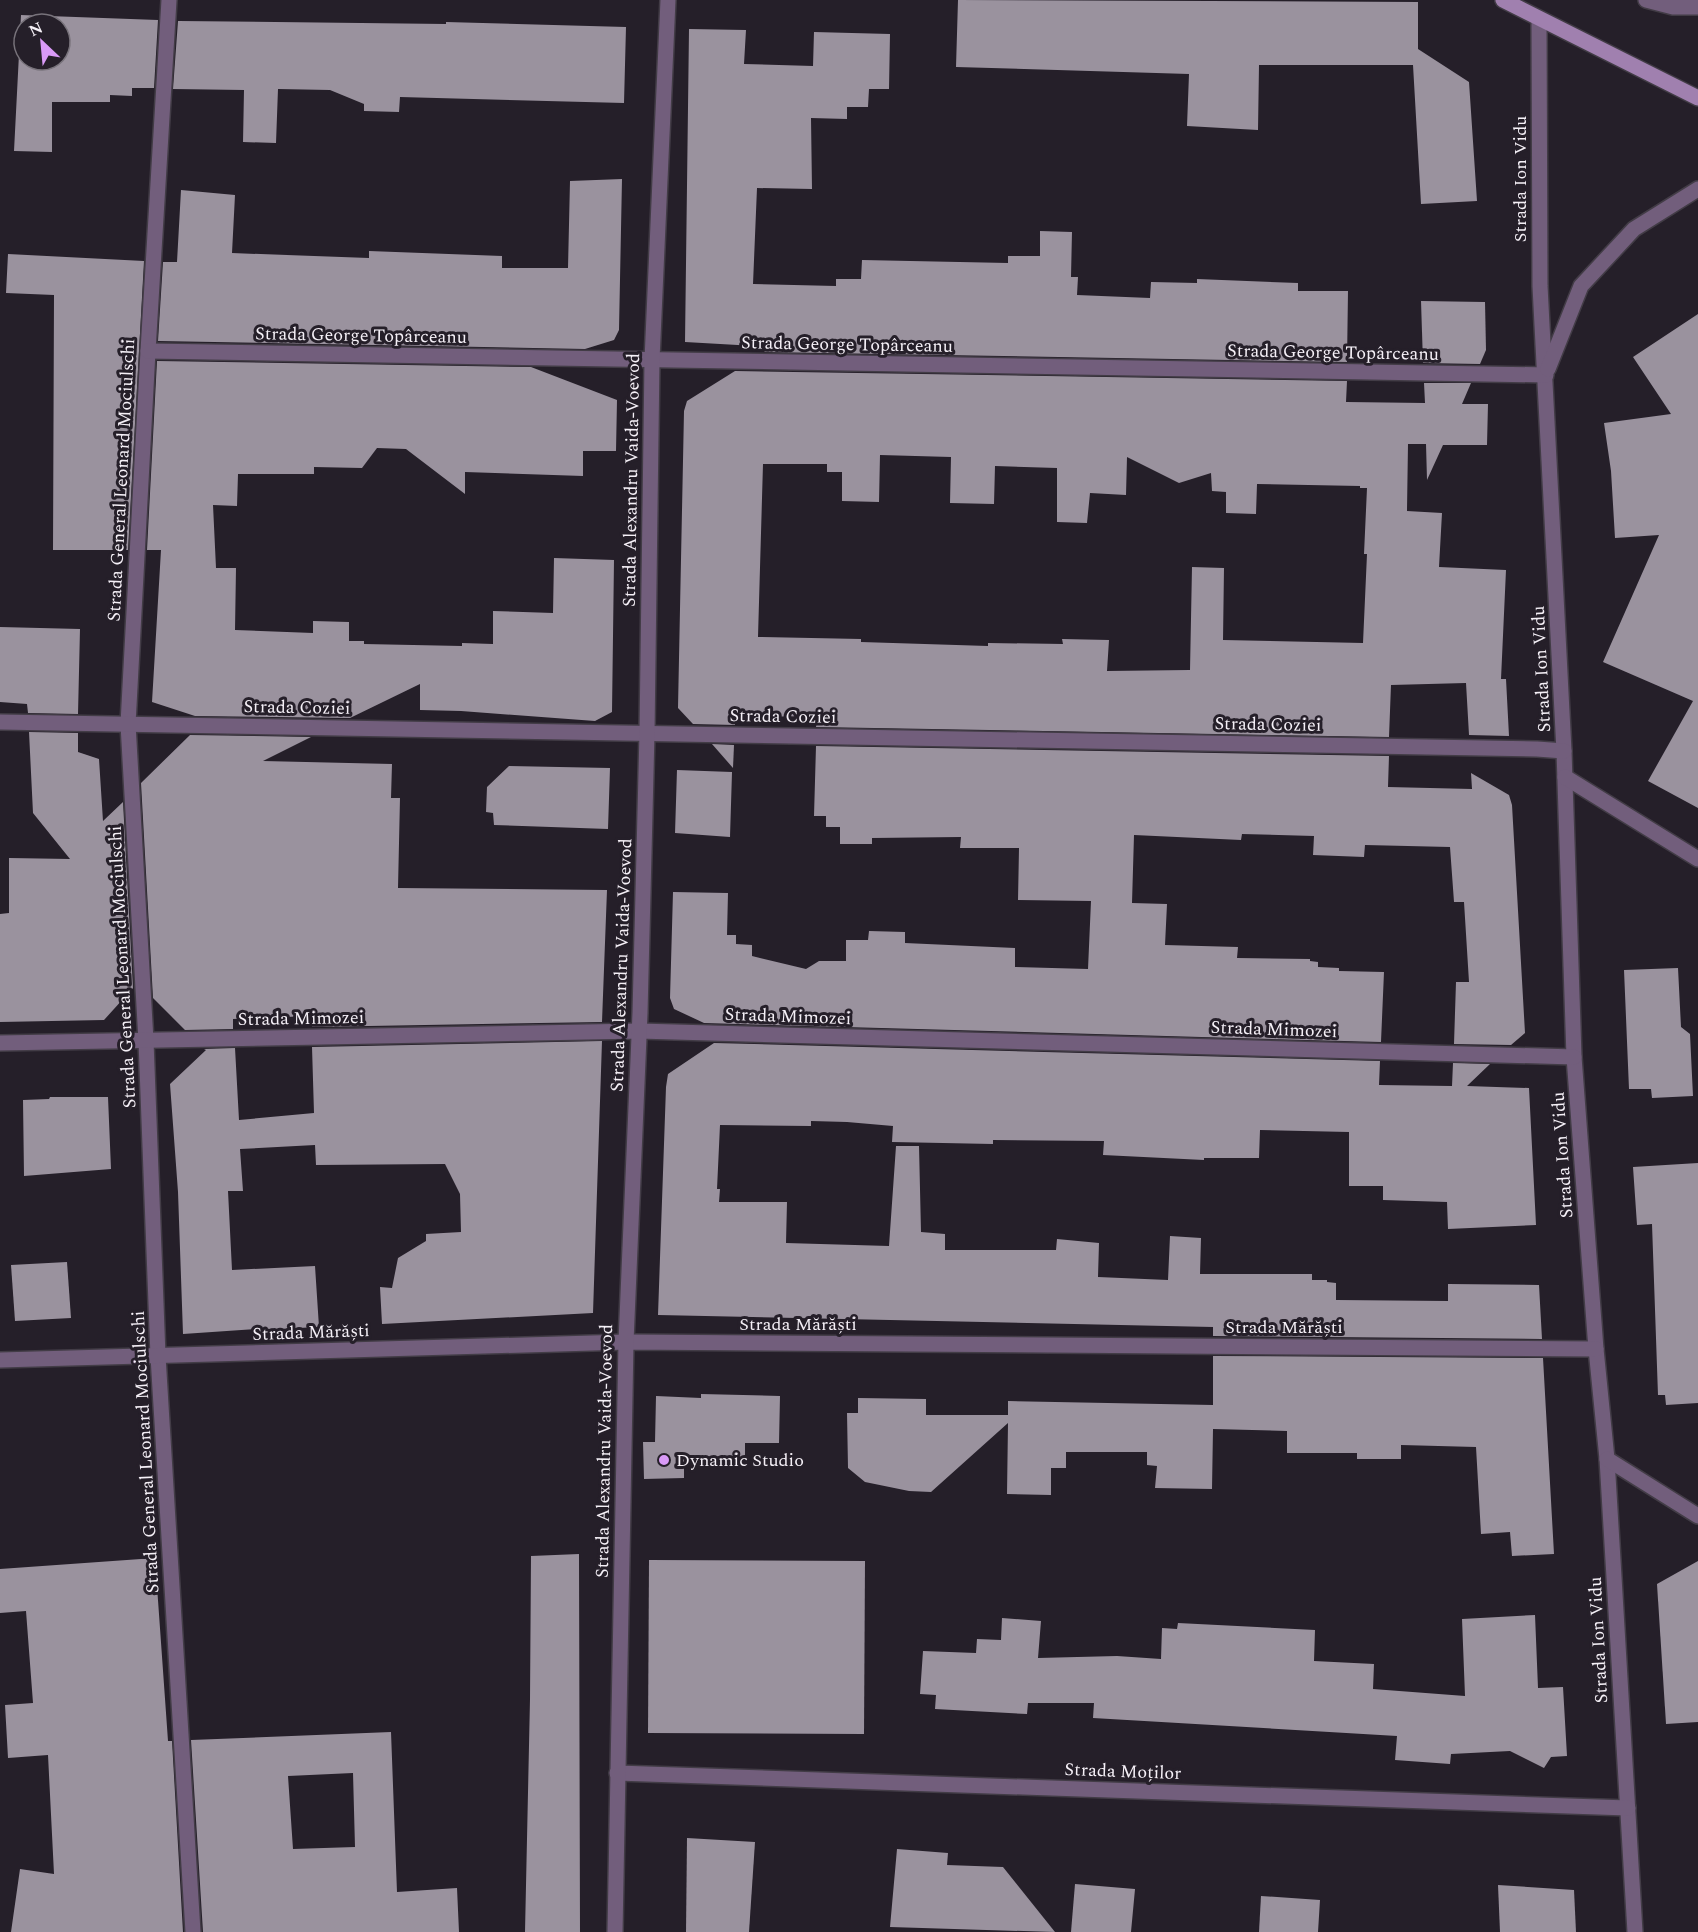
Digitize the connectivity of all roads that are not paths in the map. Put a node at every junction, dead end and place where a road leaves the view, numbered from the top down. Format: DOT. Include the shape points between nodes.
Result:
graph roads {
  1 [pos="169,0"];
  2 [pos="668,0"];
  3 [pos="1503,0"];
  4 [pos="1646,0"];
  5 [pos="1698,7"];
  6 [pos="1539,19"];
  7 [pos="1698,98"];
  8 [pos="1698,189"];
  9 [pos="148,351"];
  10 [pos="652,360"];
  11 [pos="1546,375"];
  12 [pos="0,722"];
  13 [pos="128,724"];
  14 [pos="647,733"];
  15 [pos="1564,751"];
  16 [pos="1565,777"];
  17 [pos="1698,859"];
  18 [pos="639,1031"];
  19 [pos="146,1041"];
  20 [pos="0,1043"];
  21 [pos="1575,1057"];
  22 [pos="626,1342"];
  23 [pos="1596,1349"];
  24 [pos="158,1356"];
  25 [pos="0,1360"];
  26 [pos="1607,1459"];
  27 [pos="1698,1516"];
  28 [pos="617,1773"];
  29 [pos="1628,1808"];
  30 [pos="193,1932"];
  31 [pos="615,1932"];
  32 [pos="1635,1932"];
  1 -- 9 [label="street, Strada General Leonard Mociulschi"];
  2 -- 10 [label="street, Strada Alexandru Vaida-Voevod"];
  3 -- 6 [label="street"];
  4 -- 5 [label="street" via="1673,7"];
  6 -- 7 [label="street"];
  6 -- 11 [label="street, Strada Ion Vidu" via="1540,286"];
  8 -- 11 [label="street, Strada Ion Vidu" via="1634,229 1581,286"];
  9 -- 10 [label="street, Strada George Topârceanu"];
  9 -- 13 [label="street, Strada General Leonard Mociulschi"];
  10 -- 11 [label="street, Strada George Topârceanu"];
  10 -- 14 [label="street, Strada Alexandru Vaida-Voevod"];
  11 -- 15 [label="street, Strada Ion Vidu"];
  12 -- 13 [label="street, Strada Coziei"];
  13 -- 14 [label="street, Strada Coziei"];
  13 -- 19 [label="street, Strada General Leonard Mociulschi"];
  14 -- 15 [label="street, Strada Coziei"];
  14 -- 18 [label="street, Strada Alexandru Vaida-Voevod"];
  15 -- 16 [label="street, Strada Ion Vidu"];
  16 -- 17 [label="street"];
  16 -- 21 [label="street, Strada Ion Vidu"];
  18 -- 19 [label="street, Strada Mimozei"];
  18 -- 21 [label="street, Strada Mimozei"];
  18 -- 22 [label="street, Strada Alexandru Vaida-Voevod"];
  19 -- 20 [label="street, Strada Mimozei"];
  19 -- 24 [label="street, Strada General Leonard Mociulschi"];
  21 -- 23 [label="street, Strada Ion Vidu"];
  22 -- 23 [label="street, Strada Mărăști"];
  22 -- 24 [label="street, Strada Mărăști"];
  22 -- 28 [label="street, Strada Alexandru Vaida-Voevod"];
  23 -- 26 [label="street, Strada Ion Vidu"];
  24 -- 25 [label="street, Strada Mărăști"];
  24 -- 30 [label="street, Strada General Leonard Mociulschi"];
  26 -- 27 [label="street"];
  26 -- 29 [label="street, Strada Ion Vidu"];
  28 -- 29 [label="street, Strada Moților"];
  28 -- 31 [label="street, Strada Alexandru Vaida-Voevod"];
  29 -- 32 [label="street, Strada Ion Vidu"];
}
